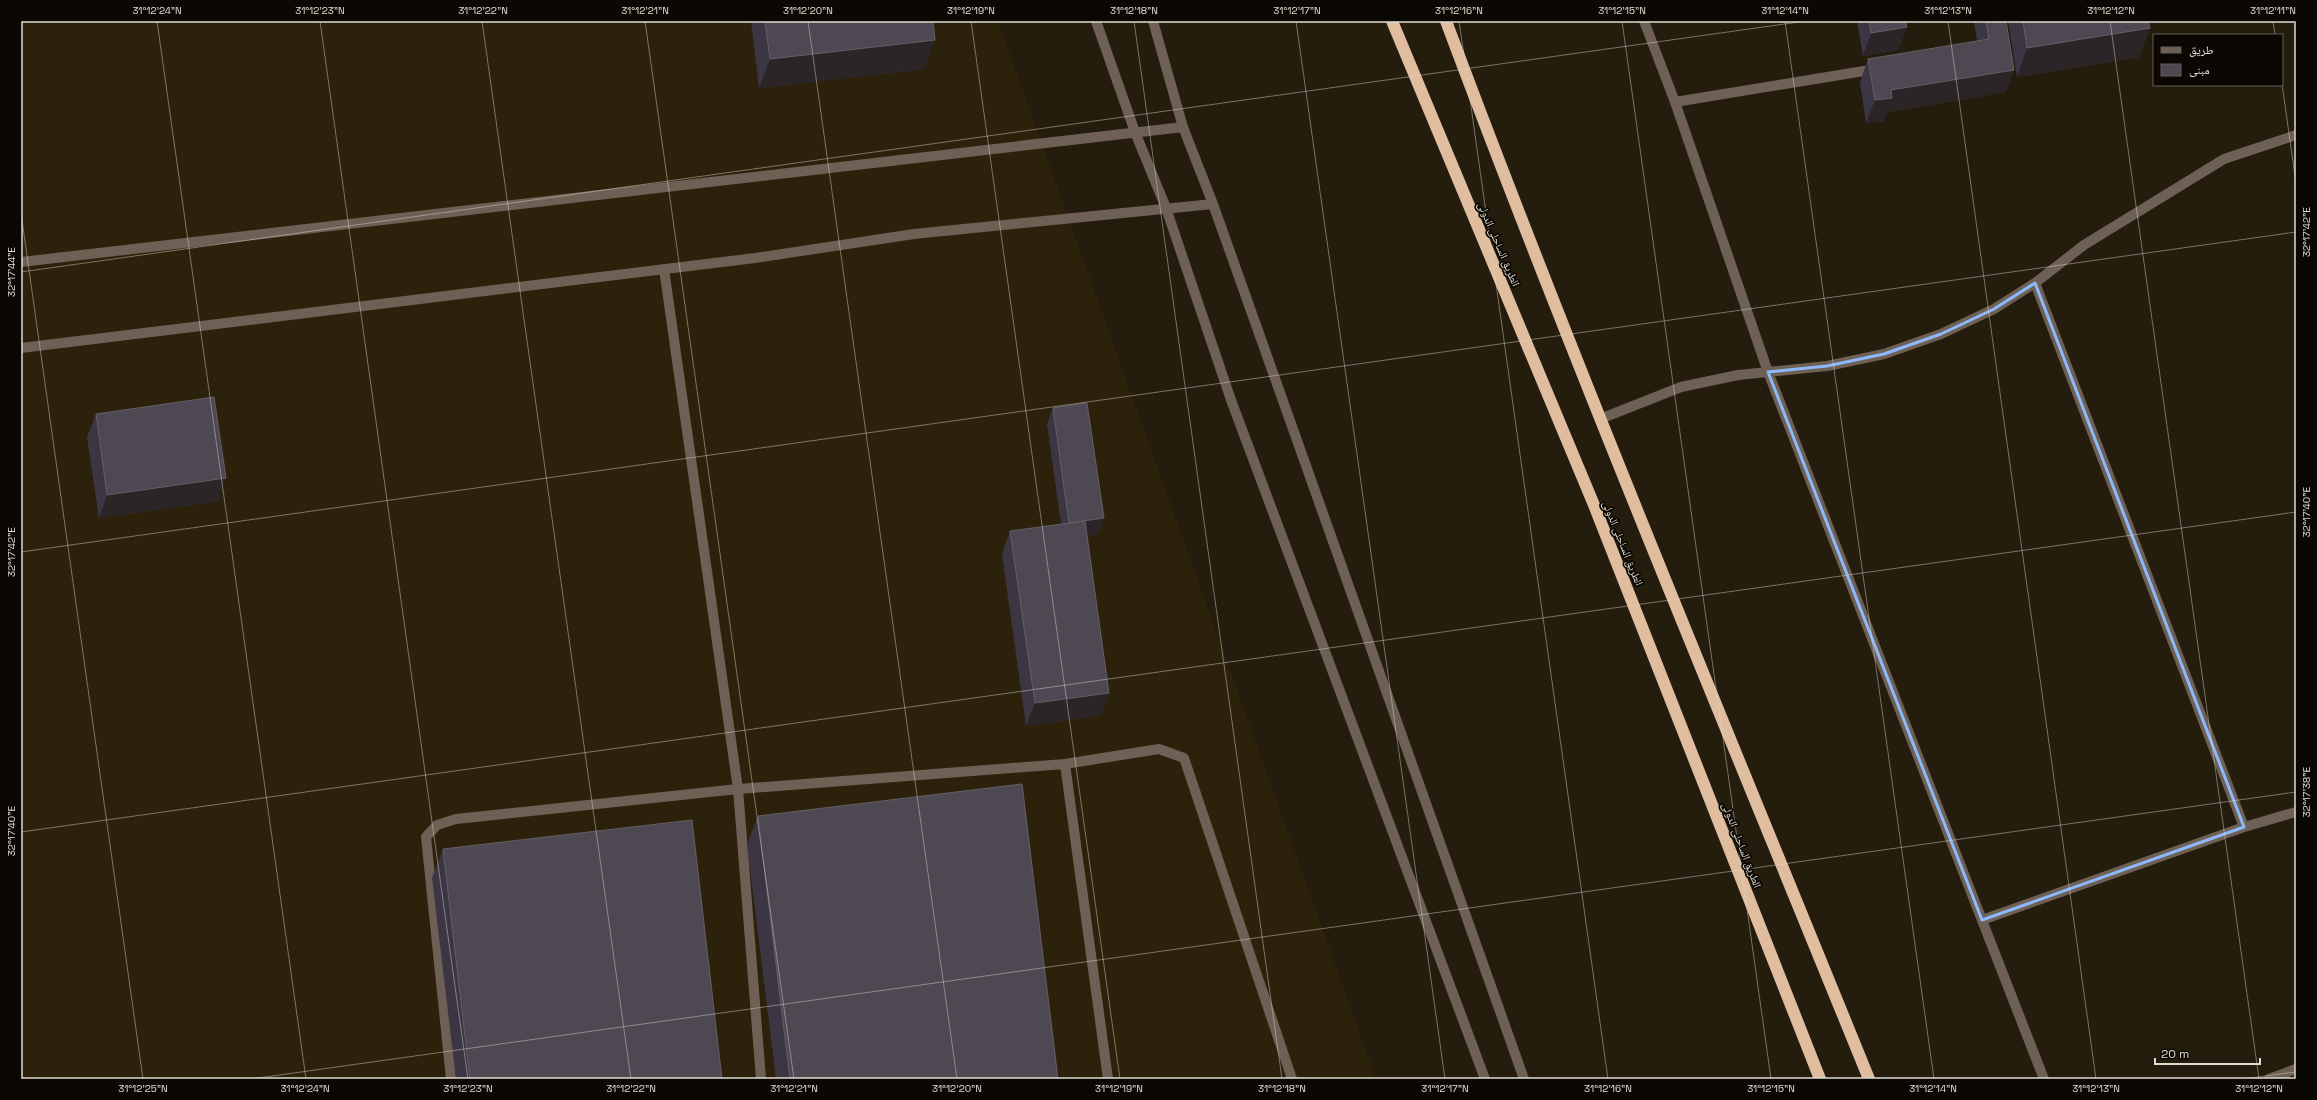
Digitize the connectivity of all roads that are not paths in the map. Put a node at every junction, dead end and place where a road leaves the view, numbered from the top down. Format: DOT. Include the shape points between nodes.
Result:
graph roads {
  1 [pos="1096,21"];
  2 [pos="1153,21"];
  3 [pos="1392,21"];
  4 [pos="1446,21"];
  5 [pos="1644,21"];
  6 [pos="1886,67"];
  7 [pos="1675,102"];
  8 [pos="1183,127"];
  9 [pos="1135,132"];
  10 [pos="2296,135"];
  11 [pos="1213,204"];
  12 [pos="1166,208"];
  13 [pos="21,262"];
  14 [pos="664,269"];
  15 [pos="2035,283"];
  16 [pos="21,348"];
  17 [pos="1768,372"];
  18 [pos="1600,419"];
  19 [pos="1065,764"];
  20 [pos="738,789"];
  21 [pos="2296,812"];
  22 [pos="2244,827"];
  23 [pos="1982,920"];
  24 [pos="2296,1069"];
  25 [pos="451,1079"];
  26 [pos="761,1079"];
  27 [pos="1108,1079"];
  28 [pos="1292,1079"];
  29 [pos="1485,1079"];
  30 [pos="1524,1079"];
  31 [pos="1820,1079"];
  32 [pos="1869,1079"];
  33 [pos="2044,1079"];
  34 [pos="2269,1079"];
  1 -- 9 [label="street"];
  2 -- 8 [label="street"];
  3 -- 31 [label="highway, الطريق الساحلى الدولى" via="1594,505"];
  4 -- 18 [label="highway"];
  5 -- 7 [label="street"];
  6 -- 7 [label="street"];
  7 -- 17 [label="street"];
  8 -- 9 [label="street"];
  8 -- 11 [label="street"];
  9 -- 12 [label="street"];
  9 -- 13 [label="street"];
  10 -- 15 [label="street" via="2224,160 2084,245"];
  11 -- 12 [label="street"];
  11 -- 30 [label="street"];
  12 -- 14 [label="street" via="914,234"];
  12 -- 29 [label="street" via="1231,400"];
  14 -- 16 [label="street"];
  14 -- 20 [label="street"];
  15 -- 17 [label="street" via="1994,309 1941,334 1884,354 1827,366"];
  15 -- 22 [label="street"];
  17 -- 18 [label="street" via="1681,387"];
  17 -- 23 [label="street"];
  18 -- 32 [label="highway"];
  19 -- 20 [label="street"];
  19 -- 27 [label="street"];
  19 -- 28 [label="street" via="1159,749 1184,758"];
  20 -- 25 [label="street" via="456,819 437,825 426,837"];
  20 -- 26 [label="street"];
  21 -- 22 [label="street"];
  22 -- 23 [label="street"];
  23 -- 33 [label="street"];
  24 -- 34 [label="street"];
}
